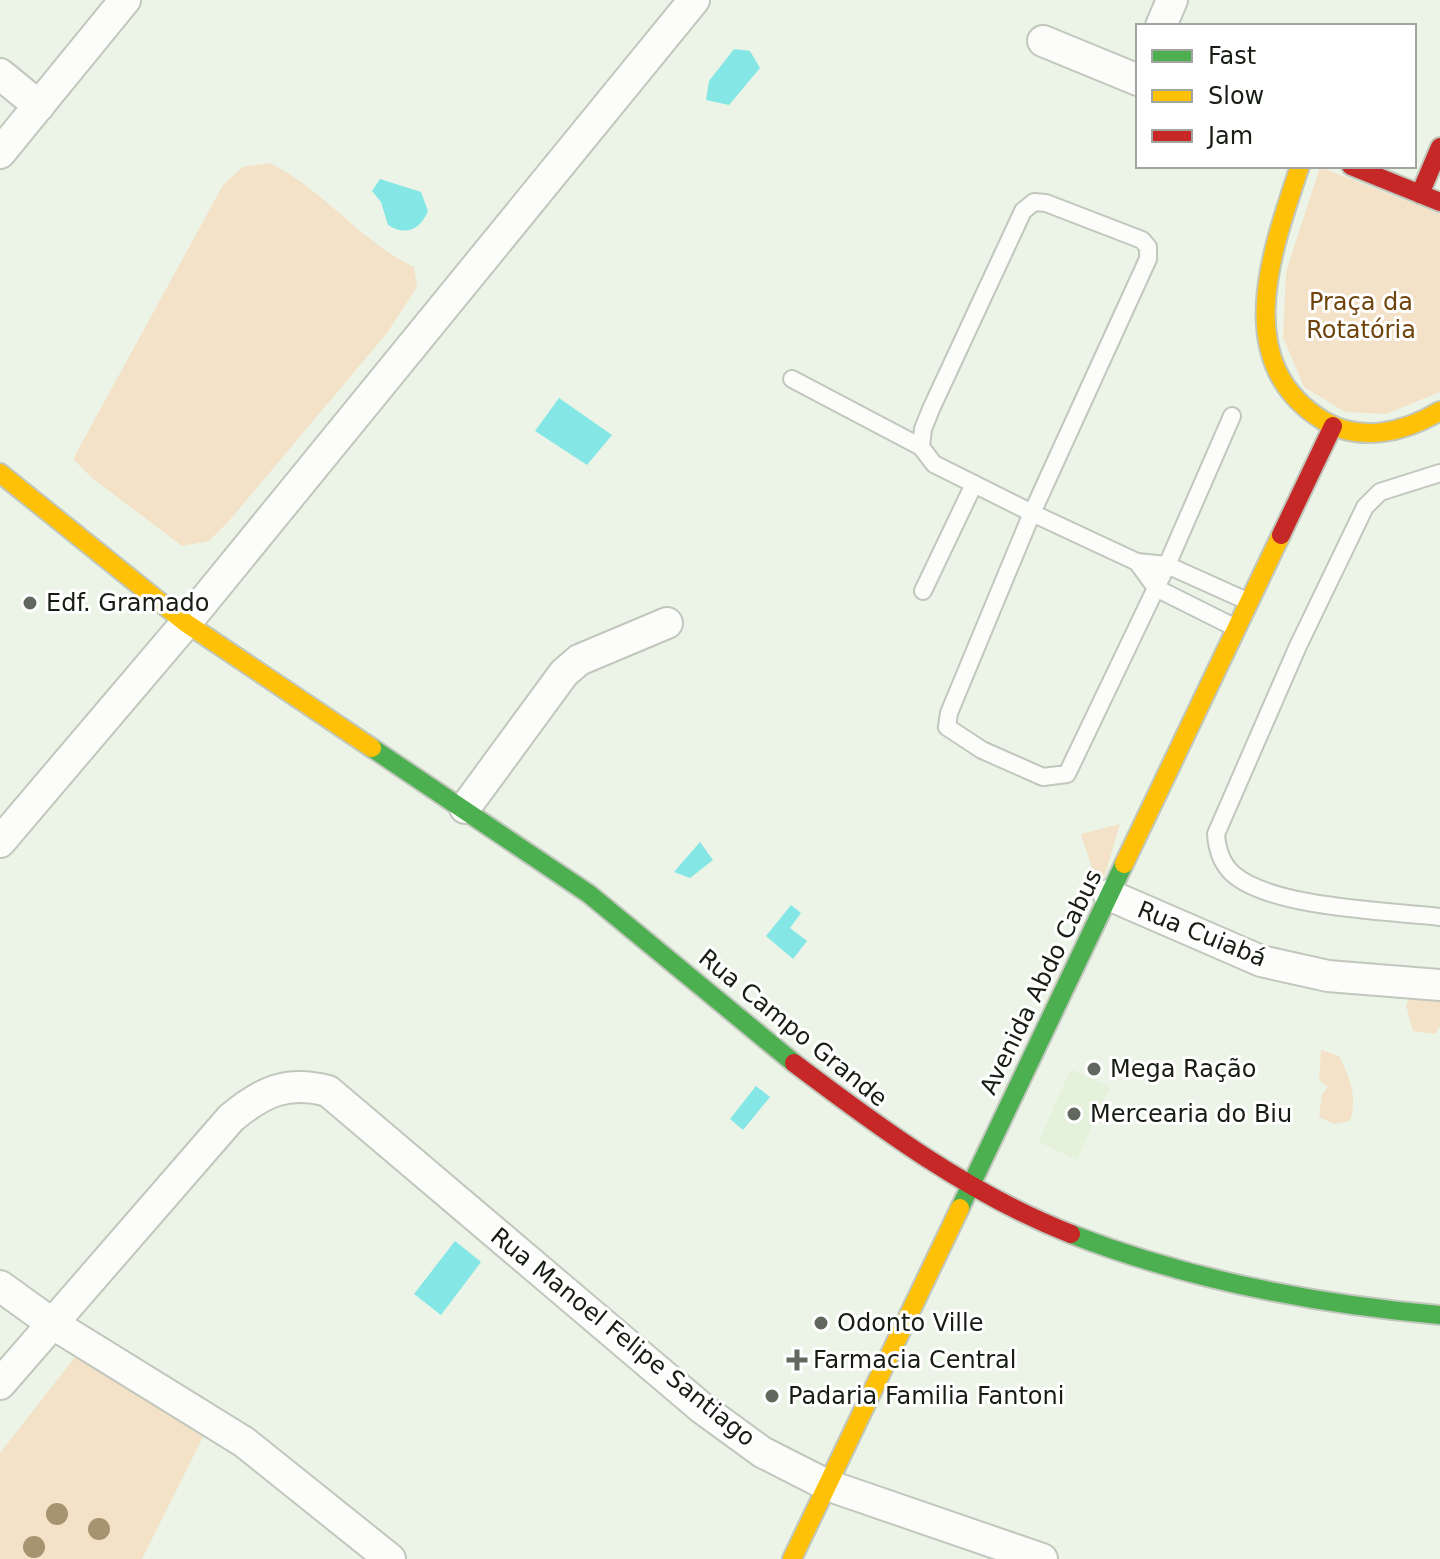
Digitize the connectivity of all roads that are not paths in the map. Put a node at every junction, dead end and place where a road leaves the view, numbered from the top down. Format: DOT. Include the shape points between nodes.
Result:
graph roads {
  1 [pos="125,0"];
  2 [pos="694,0"];
  3 [pos="1172,0"];
  4 [pos="1162,24"];
  5 [pos="1043,41"];
  6 [pos="0,74"];
  7 [pos="1136,79"];
  8 [pos="39,106"];
  9 [pos="1440,147"];
  10 [pos="0,153"];
  11 [pos="1299,168"];
  12 [pos="1356,168"];
  13 [pos="1420,194"];
  14 [pos="1440,202"];
  15 [pos="792,379"];
  16 [pos="1440,411"];
  17 [pos="1232,416"];
  18 [pos="1333,426"];
  19 [pos="921,447"];
  20 [pos="0,473"];
  21 [pos="1440,473"];
  22 [pos="974,484"];
  23 [pos="1032,513"];
  24 [pos="1137,562"];
  25 [pos="1167,565"];
  26 [pos="1156,588"];
  27 [pos="923,591"];
  28 [pos="1249,602"];
  29 [pos="186,623"];
  30 [pos="667,623"];
  31 [pos="1236,628"];
  32 [pos="465,808"];
  33 [pos="0,842"];
  34 [pos="1109,895"];
  35 [pos="1440,917"];
  36 [pos="1440,985"];
  37 [pos="971,1183"];
  38 [pos="0,1286"];
  39 [pos="1440,1315"];
  40 [pos="50,1322"];
  41 [pos="0,1384"];
  42 [pos="827,1485"];
  43 [pos="390,1559"];
  44 [pos="792,1559"];
  45 [pos="1042,1559"];
  1 -- 8 [label="street"];
  2 -- 29 [label="street"];
  3 -- 4 [label="street"];
  5 -- 7 [label="street"];
  6 -- 8 [label="street"];
  8 -- 10 [label="street"];
  9 -- 13 [label="main road"];
  11 -- 18 [label="main road" via="1271,256 1265,332 1283,383 1301,407"];
  12 -- 13 [label="main road"];
  13 -- 14 [label="main road"];
  15 -- 19 [label="lane"];
  16 -- 18 [label="main road" via="1399,430 1367,433"];
  17 -- 25 [label="lane"];
  18 -- 28 [label="main road, Avenida Abdo Cabus"];
  19 -- 22 [label="lane" via="934,464"];
  19 -- 23 [label="lane" via="931,409 1023,211 1034,202 1046,203 1142,240 1148,247 1144,273"];
  20 -- 29 [label="main road, Rua Campo Grande"];
  21 -- 35 [label="lane" via="1380,492 1365,507 1216,834 1223,861 1249,884 1310,902"];
  22 -- 23 [label="lane"];
  22 -- 27 [label="lane"];
  23 -- 24 [label="lane"];
  23 -- 26 [label="lane" via="949,713 947,727 957,737 1043,777 1067,774"];
  24 -- 25 [label="lane"];
  24 -- 26 [label="lane"];
  25 -- 26 [label="lane"];
  25 -- 28 [label="lane"];
  26 -- 31 [label="lane"];
  28 -- 31 [label="main road, Avenida Abdo Cabus"];
  29 -- 32 [label="main road, Rua Campo Grande"];
  29 -- 33 [label="street"];
  30 -- 32 [label="street" via="579,660 564,673"];
  31 -- 34 [label="main road, Avenida Abdo Cabus"];
  32 -- 37 [label="main road, Rua Campo Grande" via="589,894 743,1024 872,1123"];
  34 -- 36 [label="street, Rua Cuiabá" via="1261,961 1328,976"];
  34 -- 37 [label="main road, Avenida Abdo Cabus"];
  37 -- 39 [label="main road, Rua Campo Grande" via="1038,1221 1135,1259 1360,1308"];
  37 -- 42 [label="main road, Avenida Abdo Cabus"];
  38 -- 40 [label="street"];
  40 -- 41 [label="street"];
  40 -- 42 [label="street, Rua Manoel Felipe Santiago" via="231,1118 261,1094 290,1085 328,1091 703,1409 762,1452"];
  40 -- 43 [label="street" via="244,1442"];
  42 -- 44 [label="main road, Avenida Abdo Cabus"];
  42 -- 45 [label="street, Rua Manoel Felipe Santiago"];
}
